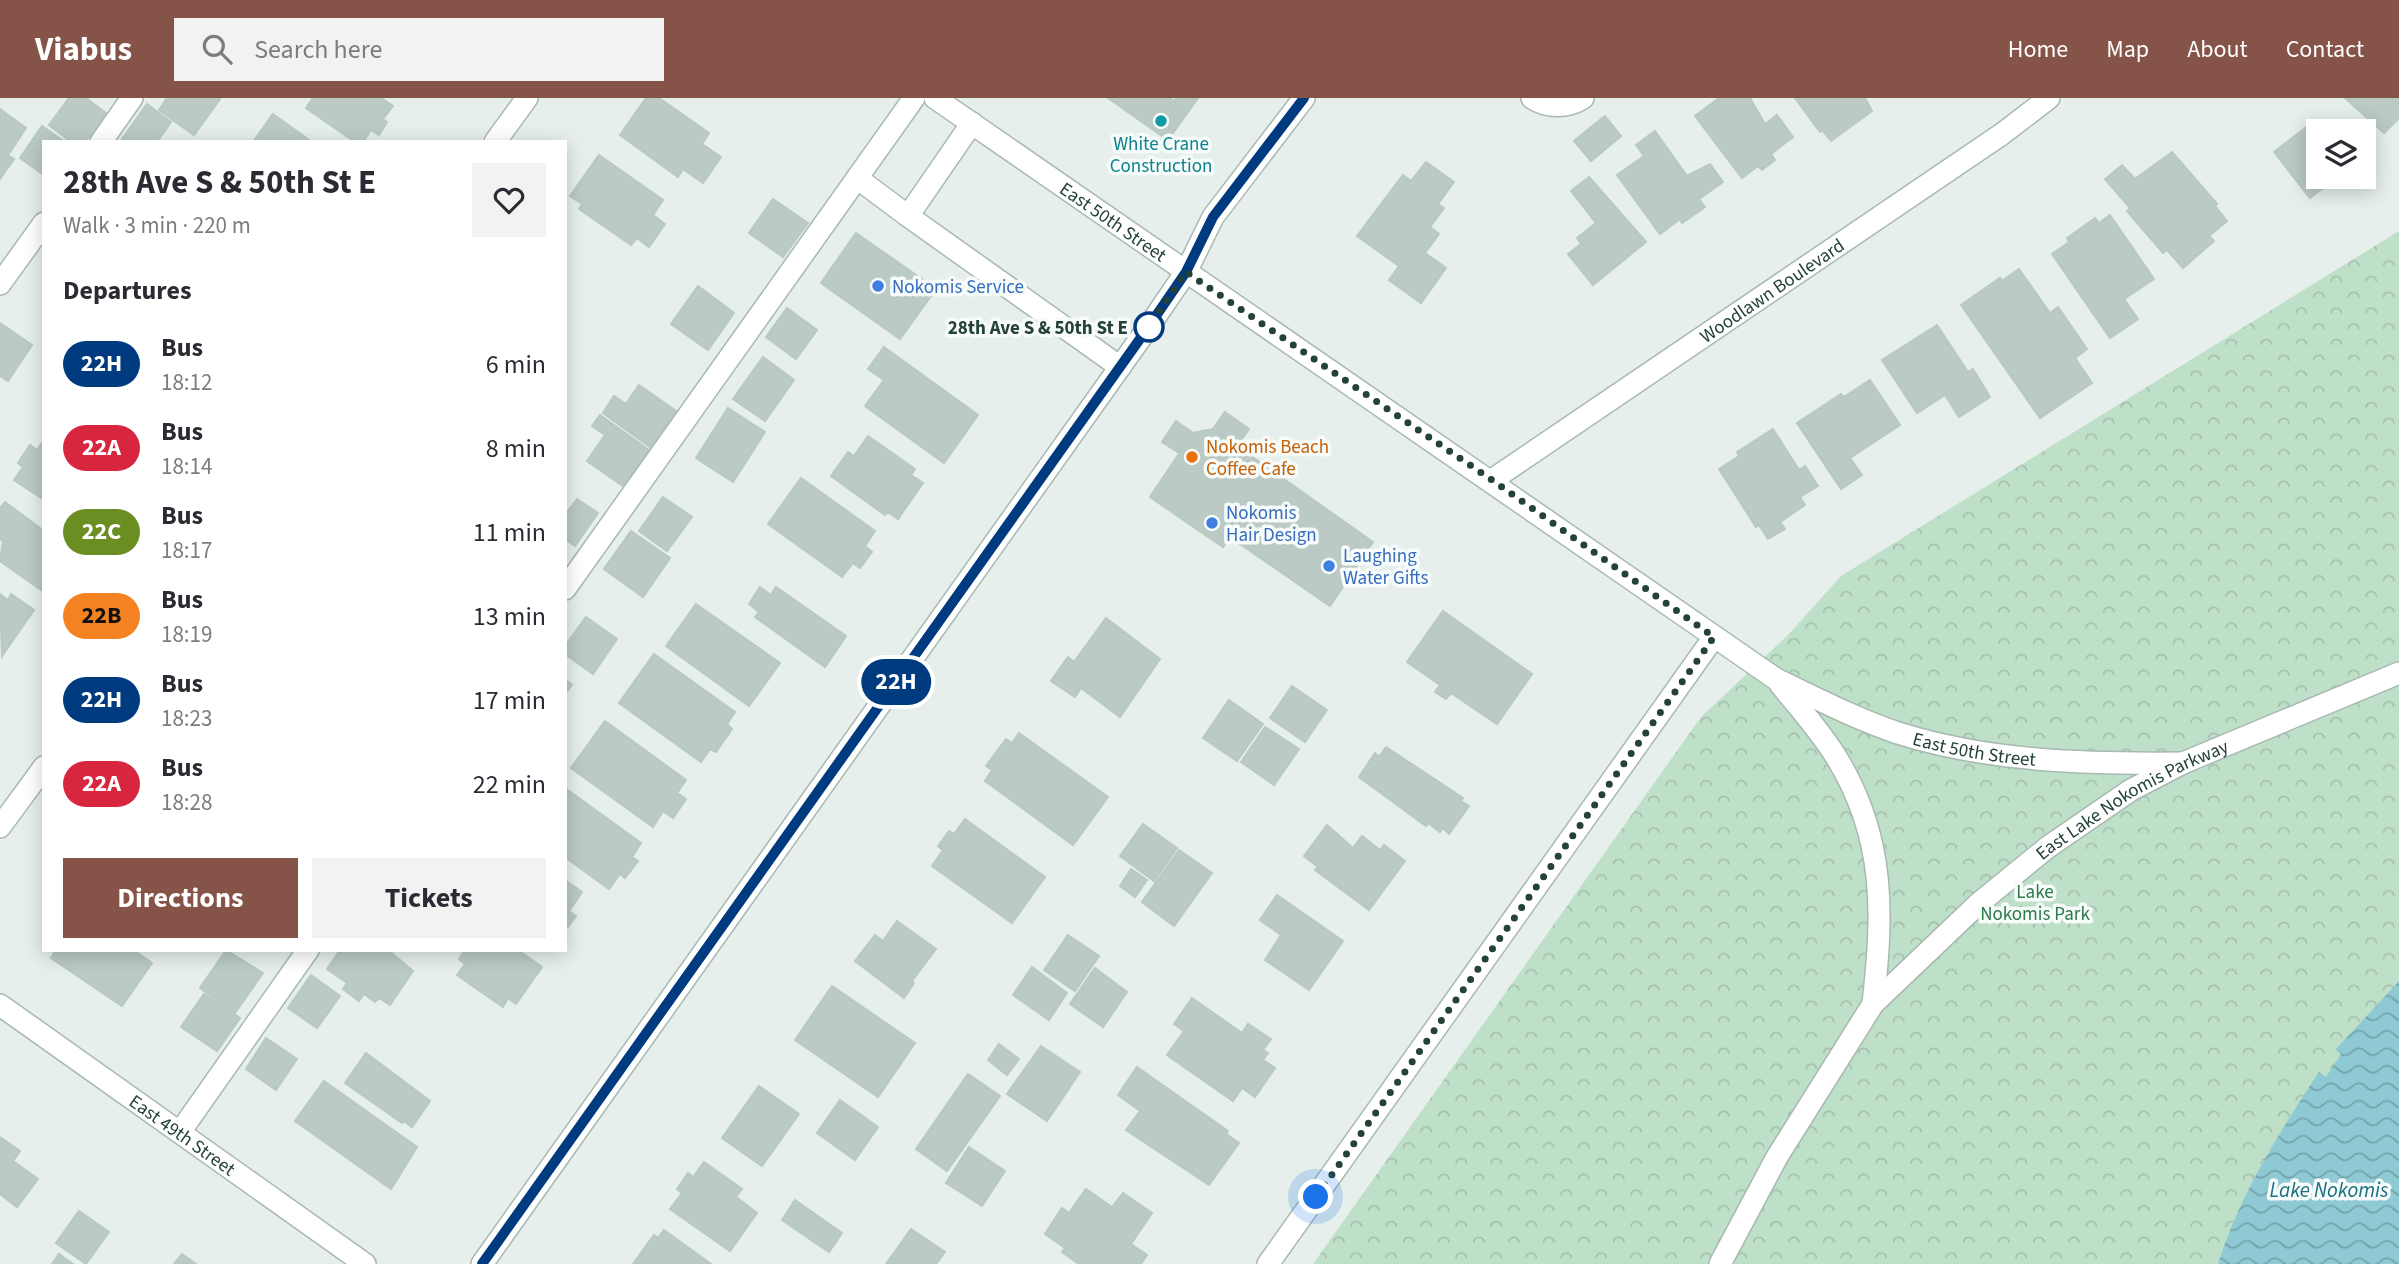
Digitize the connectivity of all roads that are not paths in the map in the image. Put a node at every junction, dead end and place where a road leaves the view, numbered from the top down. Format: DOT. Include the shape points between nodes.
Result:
graph roads {
  1 [pos="132,98"];
  2 [pos="527,98"];
  3 [pos="914,98"];
  4 [pos="935,98"];
  5 [pos="1304,98"];
  6 [pos="1532,98"];
  7 [pos="1583,98"];
  8 [pos="2049,98"];
  9 [pos="972,123"];
  10 [pos="102,140"];
  11 [pos="496,140"];
  12 [pos="857,178"];
  13 [pos="908,216"];
  14 [pos="42,226"];
  15 [pos="1186,272"];
  16 [pos="0,284"];
  17 [pos="1120,367"];
  18 [pos="1492,480"];
  19 [pos="567,586"];
  20 [pos="1714,637"];
  21 [pos="2399,673"];
  22 [pos="1776,679"];
  23 [pos="2183,763"];
  24 [pos="42,770"];
  25 [pos="0,827"];
  26 [pos="307,952"];
  27 [pos="1873,1004"];
  28 [pos="0,1005"];
  29 [pos="180,1132"];
  30 [pos="365,1264"];
  31 [pos="482,1264"];
  32 [pos="1268,1264"];
  33 [pos="1720,1264"];
  1 -- 10 [label="street"];
  2 -- 11 [label="street"];
  3 -- 12 [label="street"];
  4 -- 9 [label="street, East 50th Street"];
  5 -- 15 [label="street" via="1213,217"];
  6 -- 7 [label="street" via="1556,106"];
  8 -- 18 [label="street, Woodlawn Boulevard" via="2003,134"];
  9 -- 13 [label="street"];
  9 -- 15 [label="street, East 50th Street"];
  12 -- 13 [label="street"];
  12 -- 19 [label="street"];
  13 -- 17 [label="street"];
  14 -- 16 [label="street"];
  15 -- 17 [label="street"];
  15 -- 18 [label="street, East 50th Street"];
  17 -- 31 [label="street"];
  18 -- 20 [label="street, East 50th Street"];
  20 -- 22 [label="street, East 50th Street"];
  20 -- 32 [label="street"];
  21 -- 23 [label="street, East Lake Nokomis Parkway"];
  22 -- 23 [label="street, East 50th Street" via="1878,726 1960,749 2047,761"];
  22 -- 27 [label="street, East 50th Street" via="1838,759 1869,828 1881,900"];
  23 -- 27 [label="street, East Lake Nokomis Parkway" via="2116,799 2048,847 1937,941"];
  24 -- 25 [label="street"];
  26 -- 29 [label="street"];
  27 -- 33 [label="street, East Lake Nokomis Parkway" via="1777,1157"];
  28 -- 29 [label="street, East 49th Street"];
  29 -- 30 [label="street, East 49th Street"];
}
